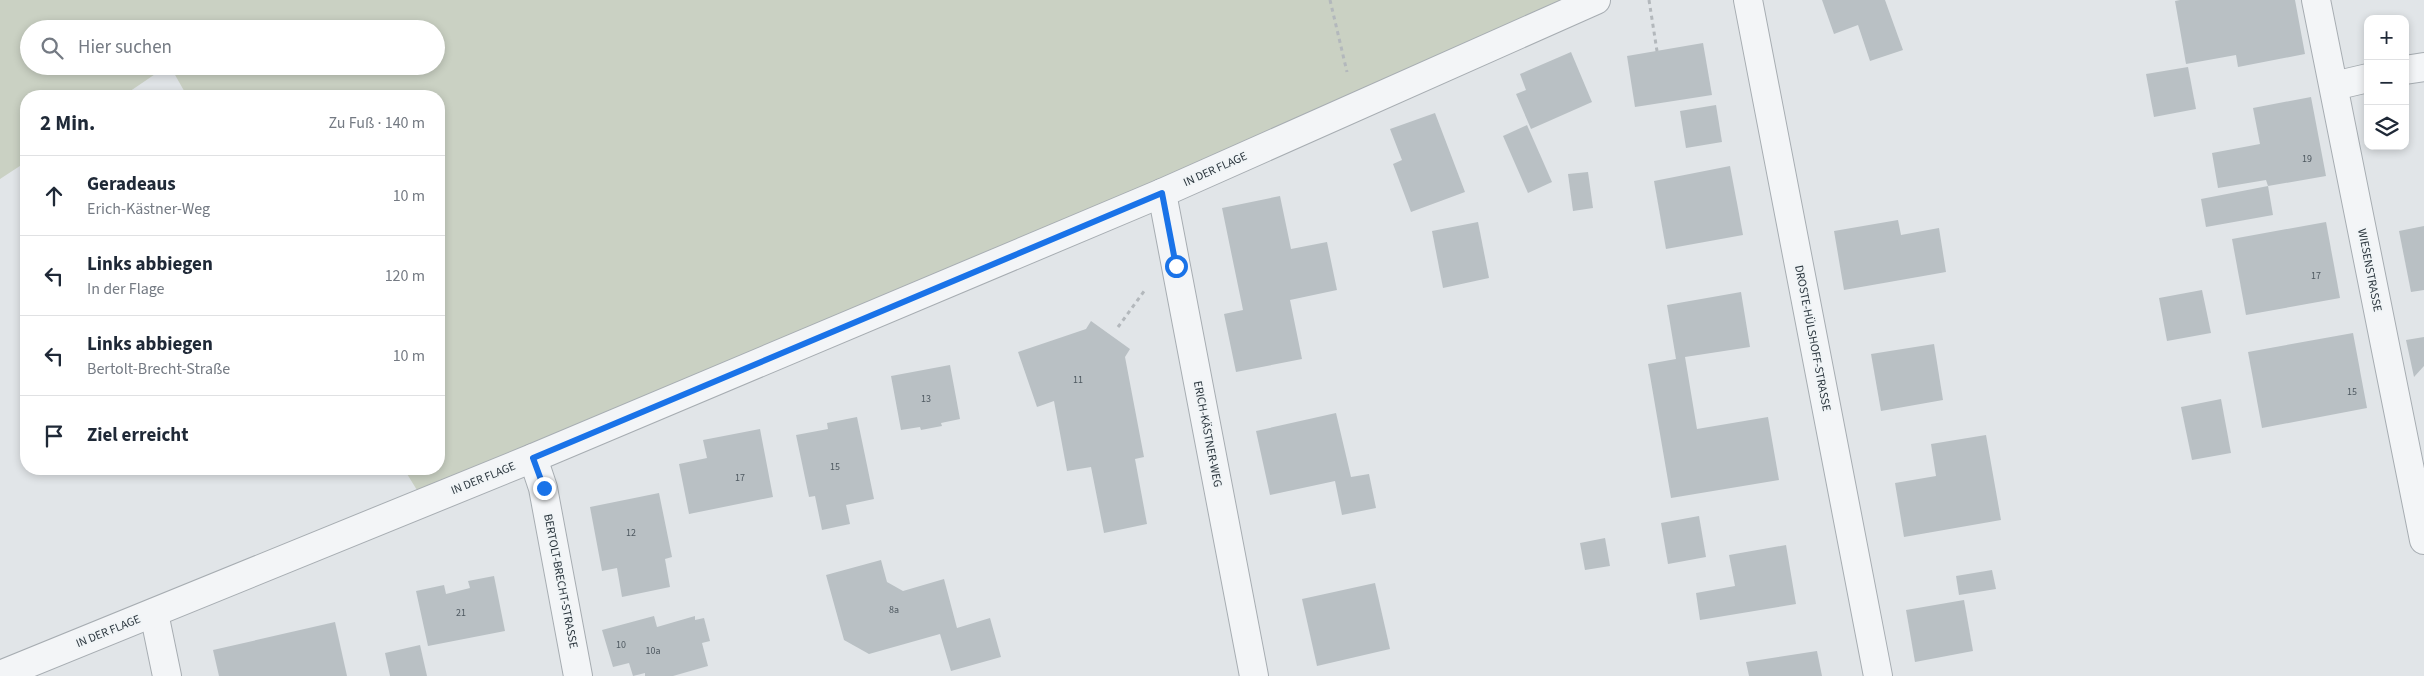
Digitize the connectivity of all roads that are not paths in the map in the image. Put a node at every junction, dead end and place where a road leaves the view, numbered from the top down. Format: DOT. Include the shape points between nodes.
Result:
graph roads {
  1 [pos="1596,0"];
  2 [pos="1748,0"];
  3 [pos="2316,0"];
  4 [pos="2424,67"];
  5 [pos="2409,69"];
  6 [pos="2364,79"];
  7 [pos="2334,86"];
  8 [pos="1162,193"];
  9 [pos="533,458"];
  10 [pos="2424,540"];
  11 [pos="154,613"];
  12 [pos="0,675"];
  13 [pos="167,676"];
  14 [pos="578,676"];
  15 [pos="1254,676"];
  16 [pos="1878,676"];
  1 -- 8 [label="street, IN DER FLAGE"];
  2 -- 16 [label="street, DROSTE-HÜLSHOFF-STRASSE"];
  3 -- 7 [label="street, WIESENSTRASSE"];
  4 -- 5 [label="street"];
  6 -- 7 [label="street"];
  7 -- 10 [label="street, WIESENSTRASSE"];
  8 -- 9 [label="street, IN DER FLAGE"];
  8 -- 15 [label="street, ERICH-KÄSTNER-WEG"];
  9 -- 11 [label="street, IN DER FLAGE"];
  9 -- 14 [label="street, BERTOLT-BRECHT-STRASSE" via="544,488"];
  11 -- 12 [label="street, IN DER FLAGE"];
  11 -- 13 [label="street"];
}
